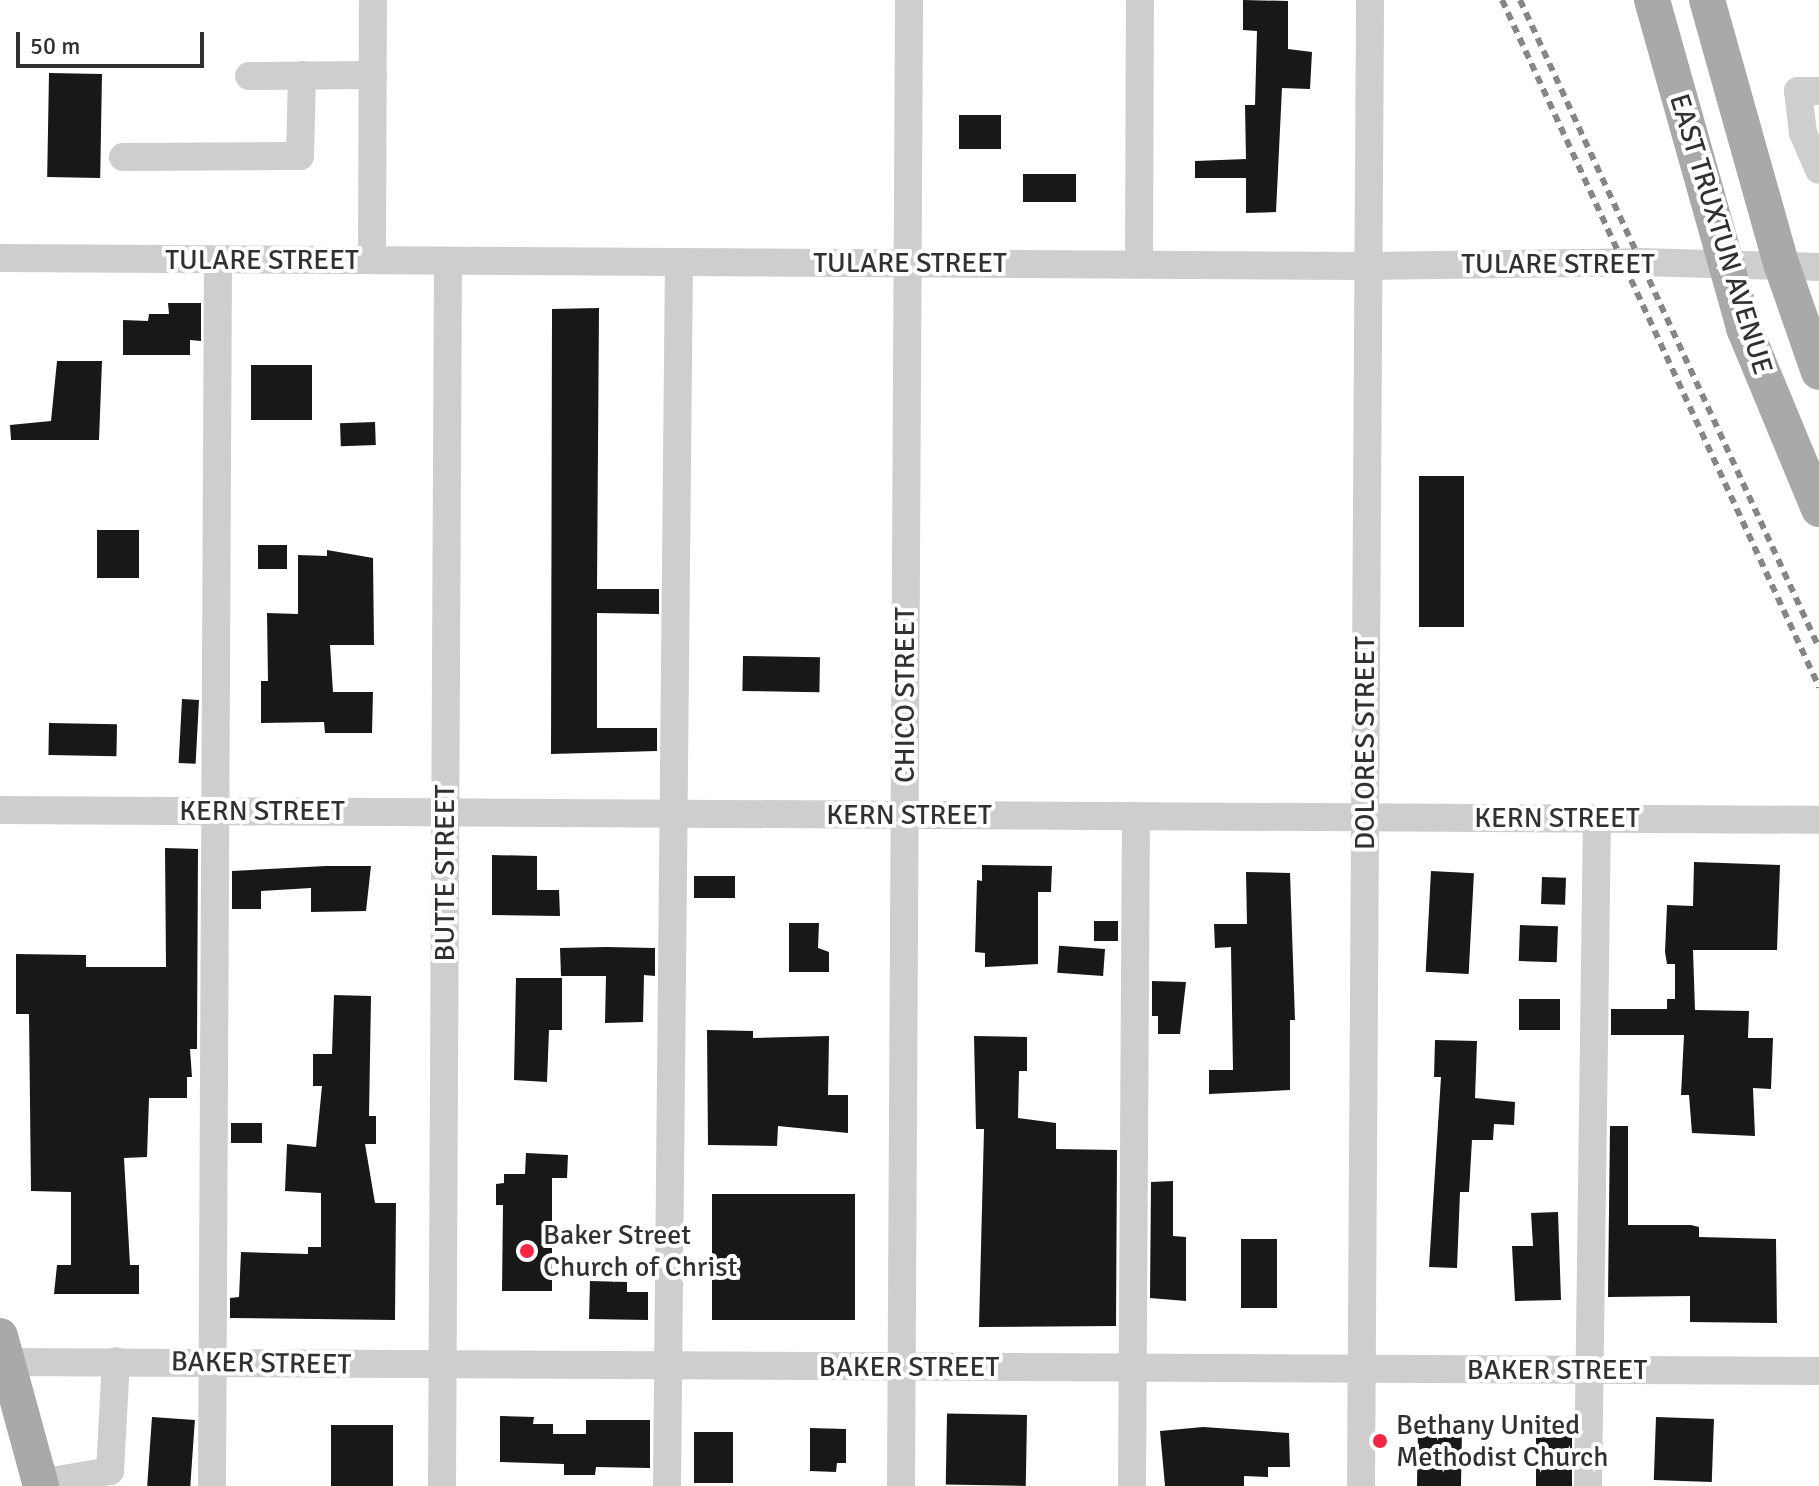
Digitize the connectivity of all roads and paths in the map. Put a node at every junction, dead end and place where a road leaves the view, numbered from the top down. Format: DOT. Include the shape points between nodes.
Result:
graph roads {
  1 [pos="373,0"];
  2 [pos="909,0"];
  3 [pos="1140,0"];
  4 [pos="1370,0"];
  5 [pos="1652,0"];
  6 [pos="1707,0"];
  7 [pos="302,75"];
  8 [pos="373,75"];
  9 [pos="249,76"];
  10 [pos="1819,91"];
  11 [pos="123,157"];
  12 [pos="1819,170"];
  13 [pos="0,258"];
  14 [pos="218,260"];
  15 [pos="372,260"];
  16 [pos="448,261"];
  17 [pos="679,262"];
  18 [pos="908,263"];
  19 [pos="1139,264"];
  20 [pos="1368,266"];
  21 [pos="1725,266"];
  22 [pos="1782,266"];
  23 [pos="1819,267"];
  24 [pos="1819,372"];
  25 [pos="1819,509"];
  26 [pos="0,810"];
  27 [pos="214,811"];
  28 [pos="445,813"];
  29 [pos="675,814"];
  30 [pos="905,815"];
  31 [pos="1136,816"];
  32 [pos="1365,817"];
  33 [pos="1597,818"];
  34 [pos="1819,820"];
  35 [pos="3,1353"];
  36 [pos="116,1361"];
  37 [pos="213,1363"];
  38 [pos="442,1364"];
  39 [pos="668,1365"];
  40 [pos="902,1367"];
  41 [pos="1132,1368"];
  42 [pos="1361,1369"];
  43 [pos="1589,1370"];
  44 [pos="1819,1371"];
  45 [pos="41,1484"];
  46 [pos="212,1486"];
  47 [pos="442,1486"];
  48 [pos="667,1486"];
  49 [pos="901,1486"];
  50 [pos="1132,1486"];
  51 [pos="1361,1486"];
  52 [pos="1588,1486"];
  1 -- 8 [label="street"];
  2 -- 18 [label="street, CHICO STREET"];
  3 -- 19 [label="street"];
  4 -- 20 [label="street, DOLORES STREET"];
  5 -- 21 [label="main road, EAST TRUXTUN AVENUE"];
  6 -- 22 [label="main road, EAST TRUXTUN AVENUE"];
  7 -- 8 [label="street"];
  7 -- 9 [label="street"];
  7 -- 11 [label="street" via="300,156"];
  8 -- 15 [label="street"];
  10 -- 12 [label="street" via="1798,91 1803,133"];
  13 -- 14 [label="street, TULARE STREET"];
  14 -- 15 [label="street, TULARE STREET"];
  14 -- 27 [label="street"];
  15 -- 16 [label="street, TULARE STREET"];
  16 -- 17 [label="street, TULARE STREET"];
  16 -- 28 [label="street, BUTTE STREET"];
  17 -- 18 [label="street, TULARE STREET"];
  17 -- 29 [label="street"];
  18 -- 19 [label="street, TULARE STREET"];
  18 -- 30 [label="street, CHICO STREET"];
  19 -- 20 [label="street, TULARE STREET"];
  20 -- 21 [label="street, TULARE STREET"];
  20 -- 32 [label="street, DOLORES STREET"];
  21 -- 22 [label="street, TULARE STREET"];
  21 -- 25 [label="main road, EAST TRUXTUN AVENUE" via="1744,328"];
  22 -- 23 [label="street, TULARE STREET"];
  22 -- 24 [label="main road, EAST TRUXTUN AVENUE"];
  26 -- 27 [label="street, KERN STREET"];
  27 -- 28 [label="street, KERN STREET"];
  27 -- 37 [label="street"];
  28 -- 29 [label="street, KERN STREET"];
  28 -- 38 [label="street, BUTTE STREET"];
  29 -- 30 [label="street, KERN STREET"];
  29 -- 39 [label="street"];
  30 -- 31 [label="street, KERN STREET"];
  30 -- 40 [label="street, CHICO STREET"];
  31 -- 32 [label="street, KERN STREET"];
  31 -- 41 [label="street"];
  32 -- 33 [label="street, KERN STREET"];
  32 -- 42 [label="street, DOLORES STREET"];
  33 -- 34 [label="street, KERN STREET"];
  33 -- 43 [label="street"];
  35 -- 36 [label="street, BAKER STREET"];
  35 -- 45 [label="main road"];
  36 -- 37 [label="street, BAKER STREET"];
  36 -- 45 [label="street" via="110,1471"];
  37 -- 38 [label="street, BAKER STREET"];
  37 -- 46 [label="street"];
  38 -- 39 [label="street, BAKER STREET"];
  38 -- 47 [label="street, BUTTE STREET"];
  39 -- 40 [label="street, BAKER STREET"];
  39 -- 48 [label="street"];
  40 -- 41 [label="street, BAKER STREET"];
  40 -- 49 [label="street, CHICO STREET"];
  41 -- 42 [label="street, BAKER STREET"];
  41 -- 50 [label="street"];
  42 -- 43 [label="street, BAKER STREET"];
  42 -- 51 [label="street, DOLORES STREET"];
  43 -- 44 [label="street, BAKER STREET"];
  43 -- 52 [label="street"];
}
